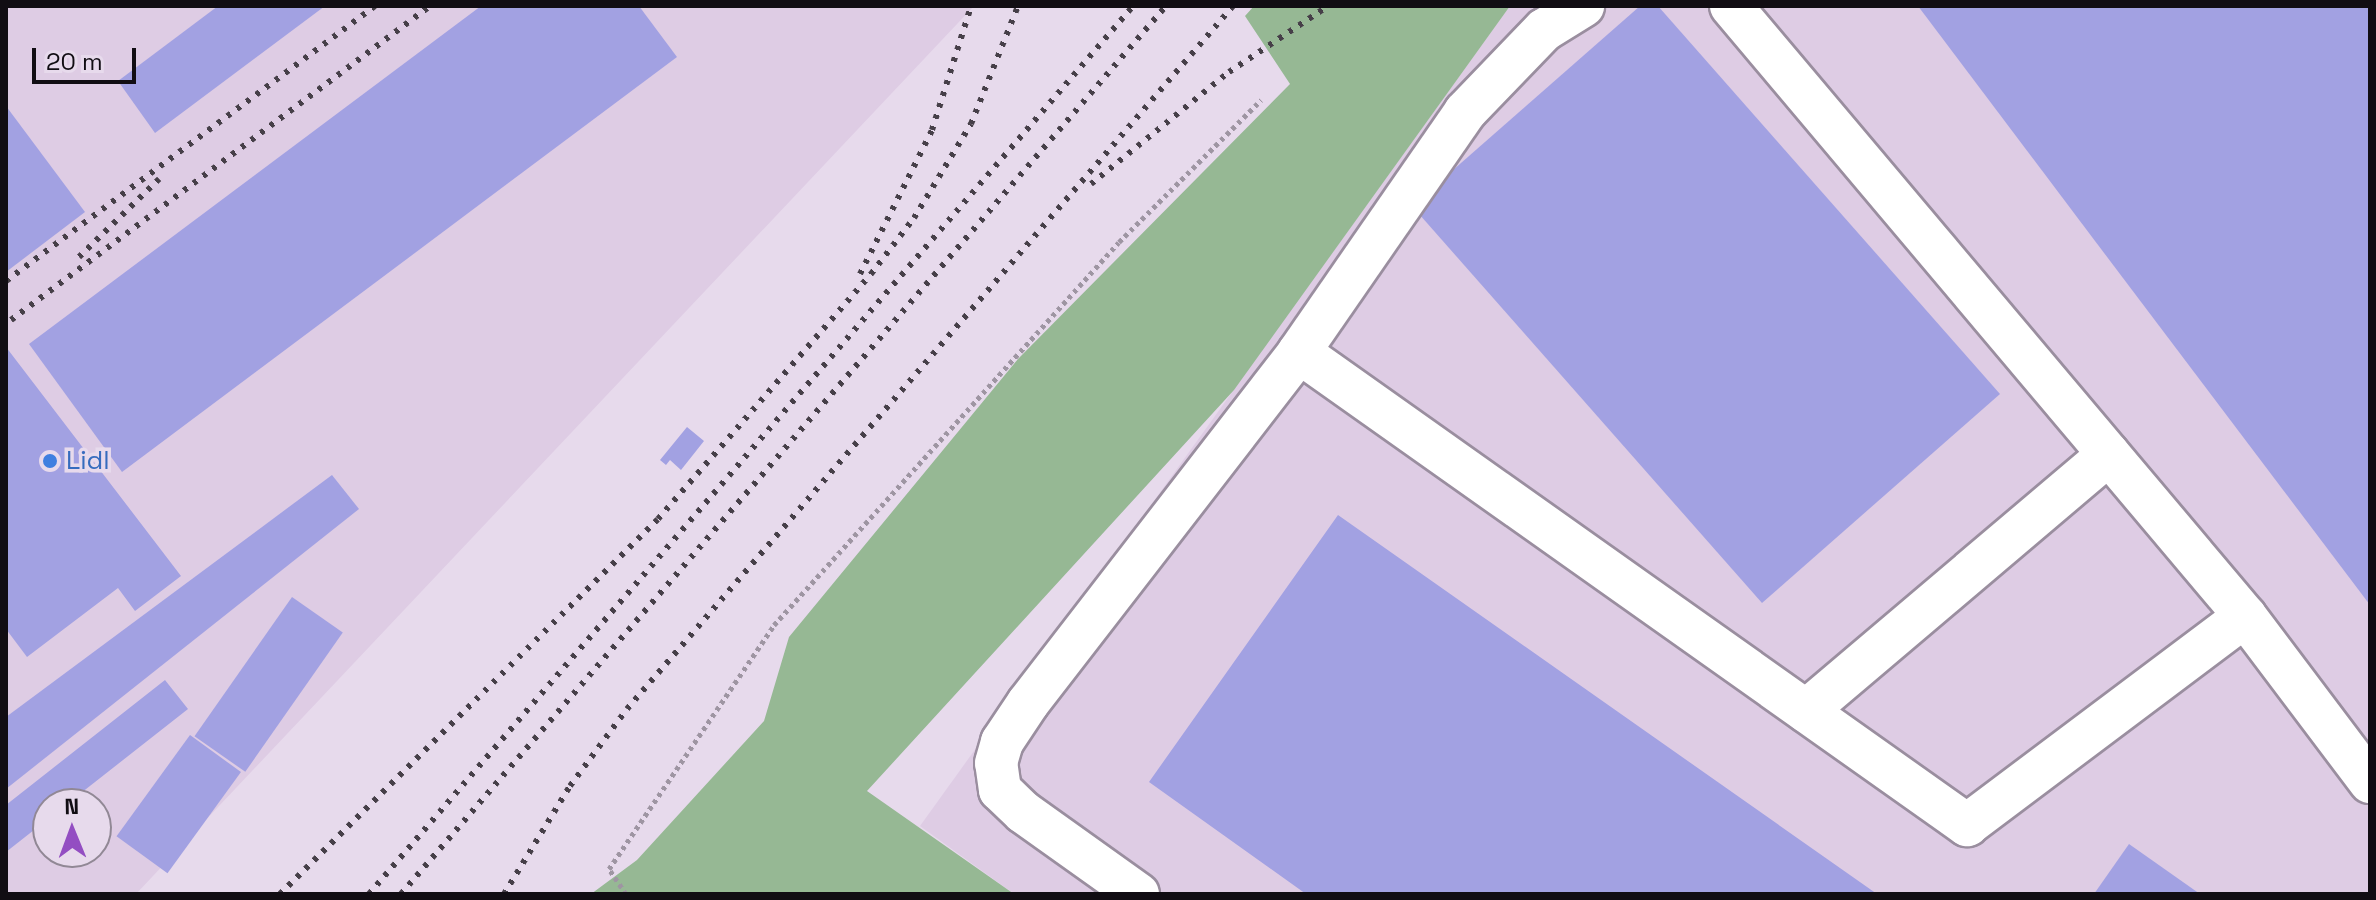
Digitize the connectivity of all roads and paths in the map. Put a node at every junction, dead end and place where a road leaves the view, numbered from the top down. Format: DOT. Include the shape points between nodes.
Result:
graph roads {
  1 [pos="1583,6"];
  2 [pos="1731,6"];
  3 [pos="1261,100"];
  4 [pos="1299,352"];
  5 [pos="2109,454"];
  6 [pos="2245,616"];
  7 [pos="1806,711"];
  8 [pos="2370,782"];
  9 [pos="626,894"];
  10 [pos="1138,894"];
  1 -- 4 [label="lane" via="1544,30 1465,112"];
  2 -- 5 [label="lane"];
  3 -- 9 [label="path" via="1119,242 774,625 609,869"];
  4 -- 7 [label="lane"];
  4 -- 10 [label="lane" via="1002,742 996,763 1000,790"];
  5 -- 6 [label="lane"];
  5 -- 7 [label="lane"];
  6 -- 7 [label="lane" via="1967,825"];
  6 -- 8 [label="lane"];
}
